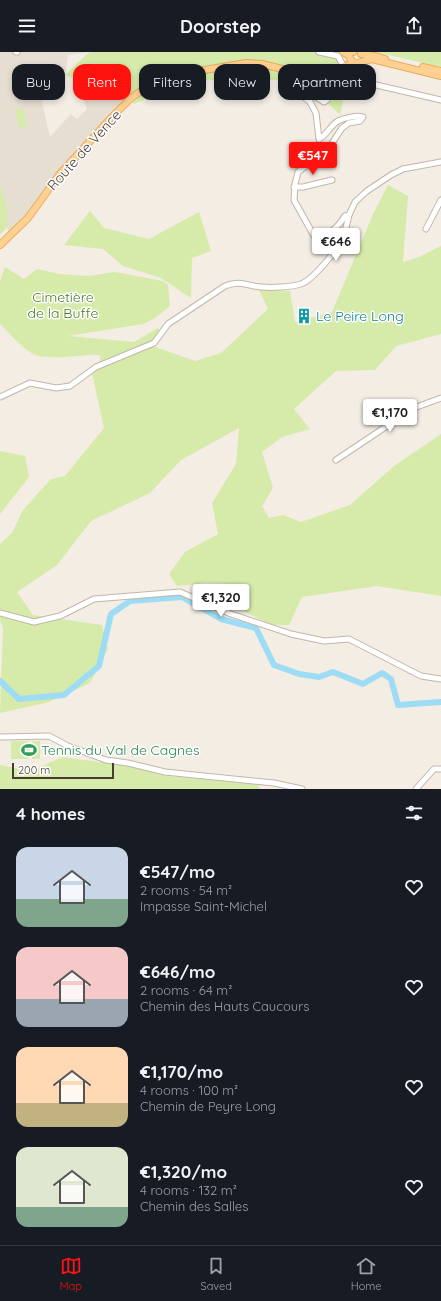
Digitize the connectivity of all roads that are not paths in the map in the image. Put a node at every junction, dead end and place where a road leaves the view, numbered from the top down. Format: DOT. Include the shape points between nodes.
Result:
graph roads {
  1 [pos="318,52"];
  2 [pos="343,52"];
  3 [pos="352,56"];
  4 [pos="360,56"];
  5 [pos="344,64"];
  6 [pos="278,68"];
  7 [pos="441,71"];
  8 [pos="441,76"];
  9 [pos="376,85"];
  10 [pos="308,100"];
  11 [pos="441,100"];
  12 [pos="441,162"];
  13 [pos="332,180"];
  14 [pos="294,187"];
  15 [pos="441,200"];
  16 [pos="349,215"];
  17 [pos="426,229"];
  18 [pos="0,245"];
  19 [pos="0,397"];
  20 [pos="441,398"];
  21 [pos="336,460"];
  22 [pos="0,613"];
  23 [pos="441,679"];
  24 [pos="0,738"];
  25 [pos="441,769"];
  26 [pos="302,789"];
  27 [pos="416,789"];
  1 -- 5 [label="street" via="338,56"];
  2 -- 3 [label="main road"];
  3 -- 4 [label="main road, Route de Vence" via="356,64"];
  4 -- 7 [label="main road" via="375,56"];
  4 -- 8 [label="main road"];
  6 -- 18 [label="main road, Route de Vence" via="246,64 181,74 154,82 131,98 112,117 59,175 34,210"];
  9 -- 11 [label="street"];
  10 -- 14 [label="street" via="316,112 319,139 338,122 363,117 360,121 349,123 342,128 327,151 298,172"];
  12 -- 16 [label="street" via="403,168 367,191 355,202"];
  13 -- 14 [label="street"];
  14 -- 16 [label="street" via="295,204 314,236 335,229"];
  15 -- 17 [label="street"];
  16 -- 19 [label="street" via="342,240 311,279 297,285 261,287 234,283 225,286 168,324 154,343 96,367 70,386 56,388 30,383"];
  20 -- 21 [label="street" via="414,408"];
  22 -- 23 [label="street" via="34,622 60,616 94,599 180,592 231,614 291,634 313,640 341,638 354,641 421,676"];
  24 -- 26 [label="street" via="49,736 106,760 165,772 274,783"];
  25 -- 27 [label="street" via="434,770"];
}
